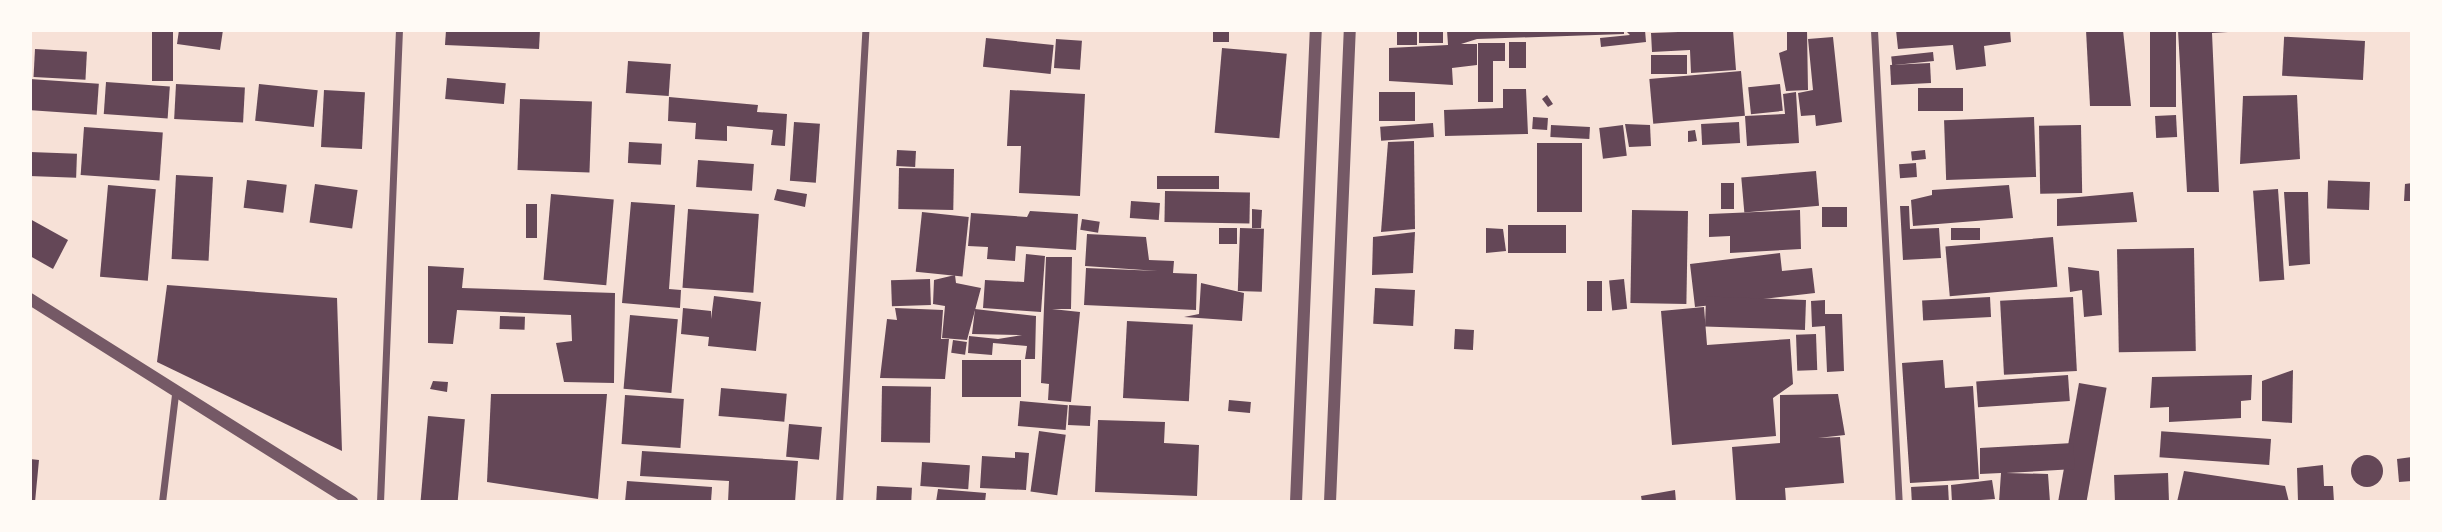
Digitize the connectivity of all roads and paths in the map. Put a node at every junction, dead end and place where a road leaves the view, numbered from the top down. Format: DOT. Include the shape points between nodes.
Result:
graph roads {
  1 [pos="399,30"];
  2 [pos="865,30"];
  3 [pos="1316,30"];
  4 [pos="1350,30"];
  5 [pos="1874,30"];
  6 [pos="30,299"];
  7 [pos="175,395"];
  8 [pos="162,502"];
  9 [pos="352,502"];
  10 [pos="380,502"];
  11 [pos="839,502"];
  12 [pos="1296,502"];
  13 [pos="1330,502"];
  14 [pos="1899,502"];
  1 -- 10 [label="street"];
  2 -- 11 [label="street"];
  3 -- 12 [label="street"];
  4 -- 13 [label="street"];
  5 -- 14 [label="street"];
  6 -- 7 [label="street"];
  7 -- 8 [label="street"];
  7 -- 9 [label="street"];
}
